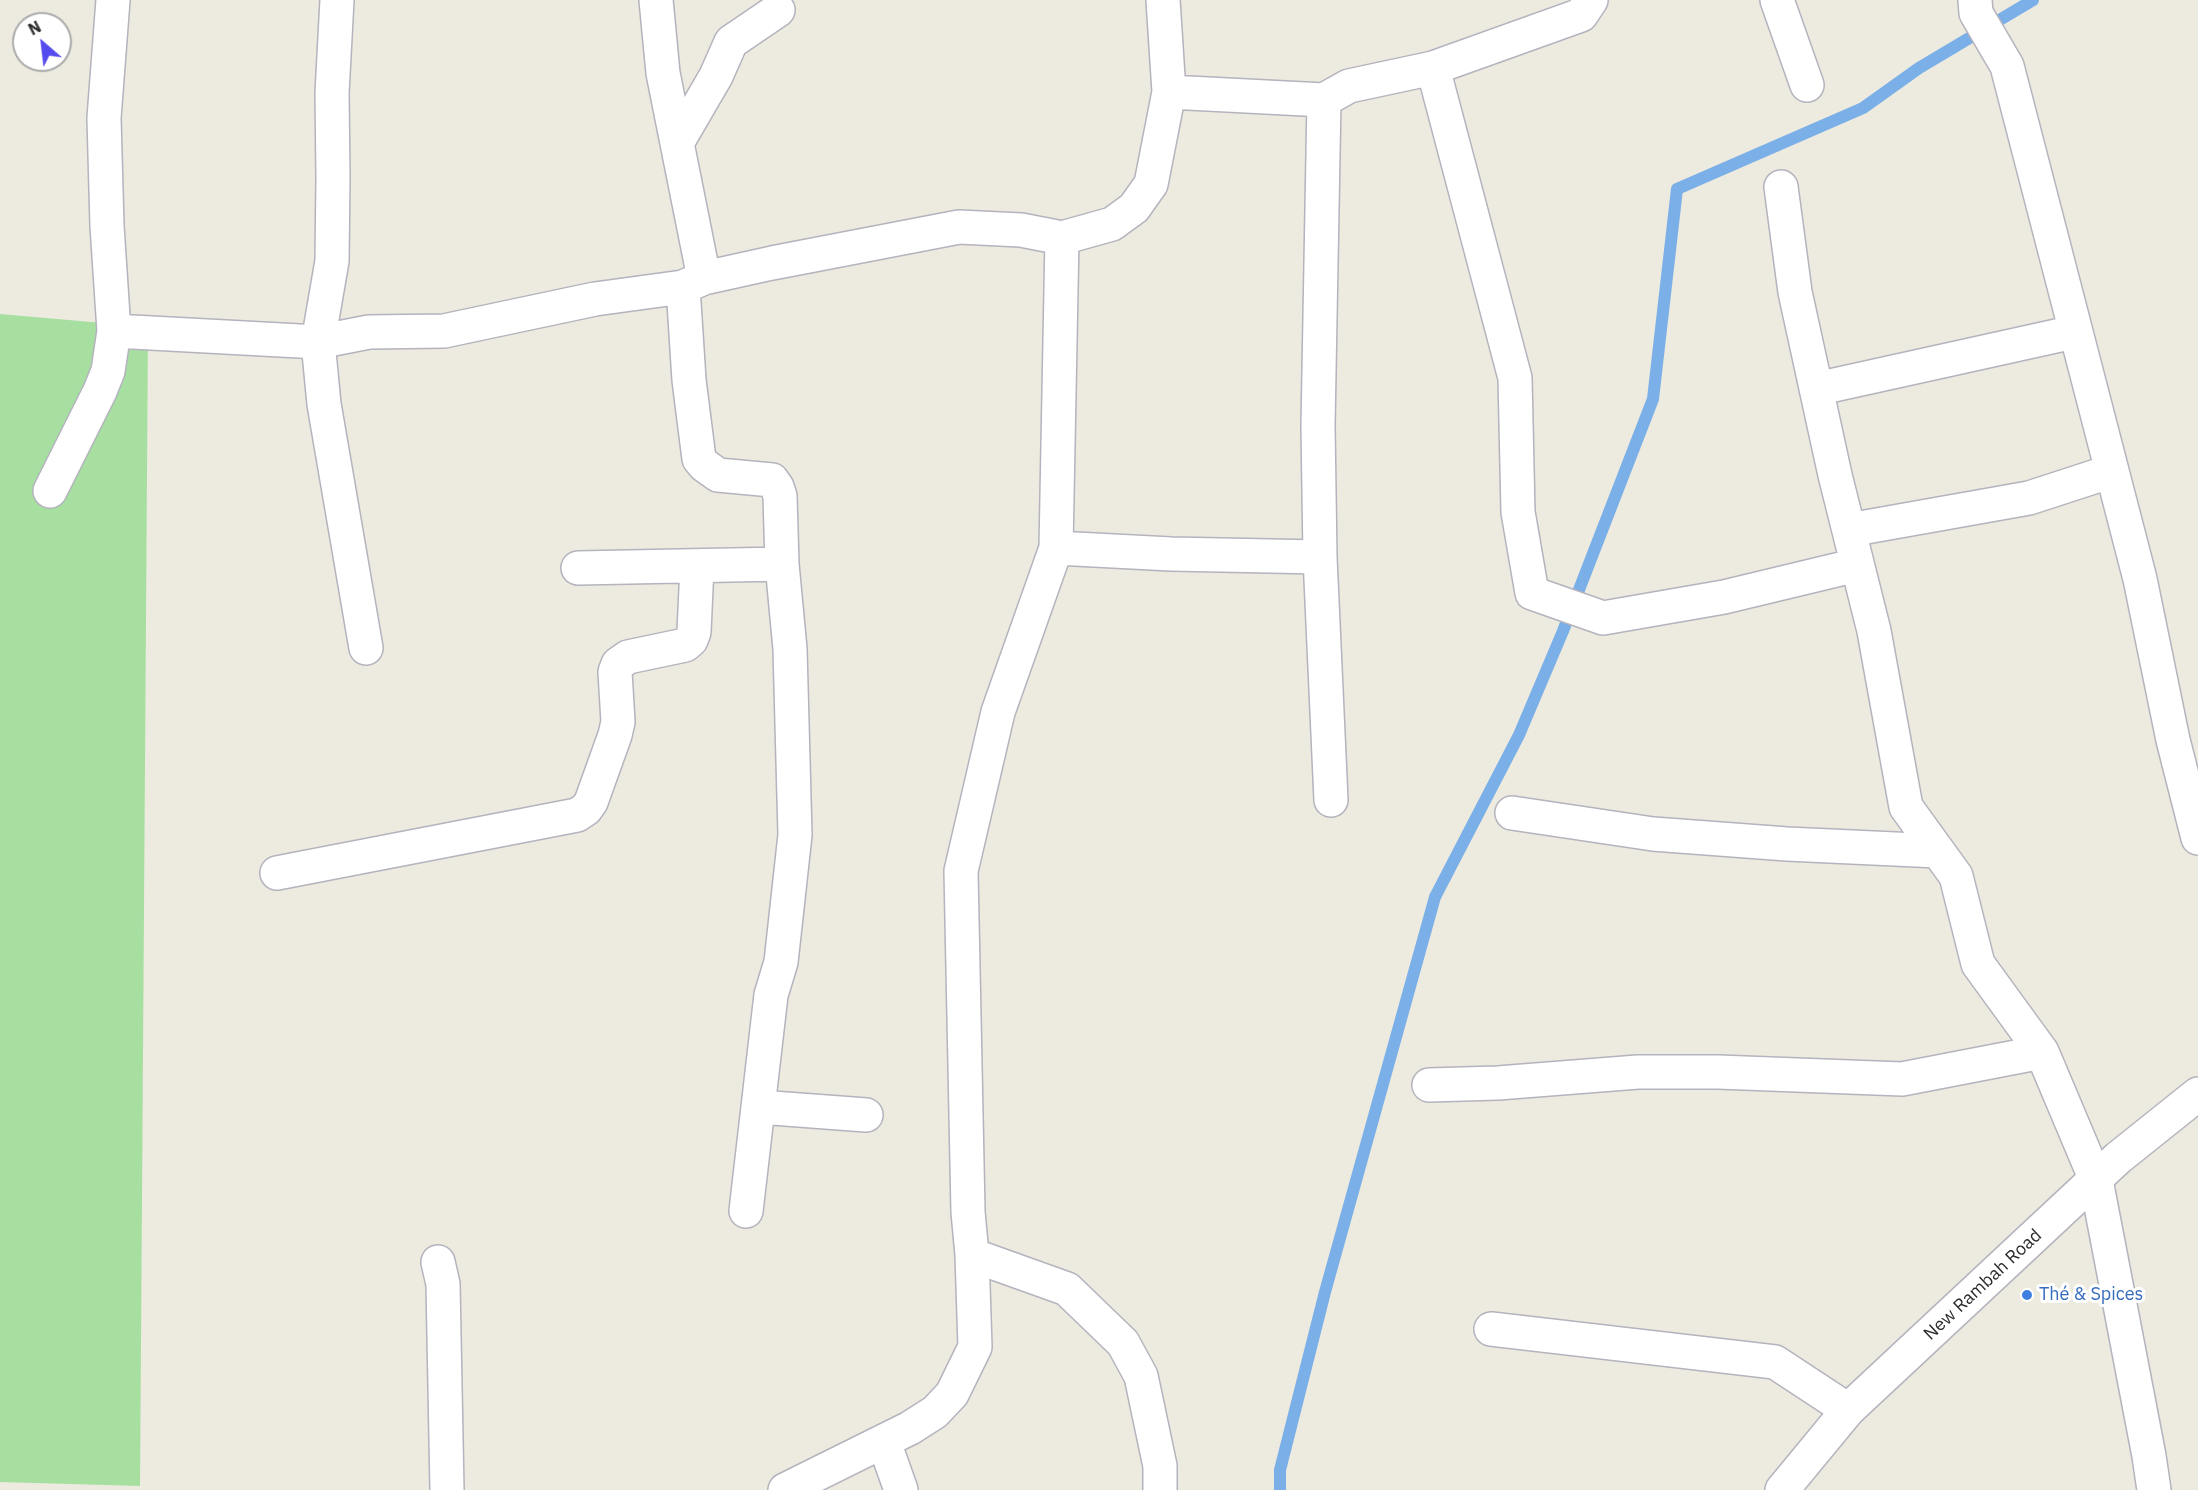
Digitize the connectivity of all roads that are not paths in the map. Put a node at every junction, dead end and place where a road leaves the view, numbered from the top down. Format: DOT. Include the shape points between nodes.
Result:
graph roads {
  1 [pos="113,0"];
  2 [pos="337,0"];
  3 [pos="656,0"];
  4 [pos="1163,0"];
  5 [pos="1592,0"];
  6 [pos="1777,0"];
  7 [pos="1975,6"];
  8 [pos="778,10"];
  9 [pos="1433,68"];
  10 [pos="1808,85"];
  11 [pos="1169,92"];
  12 [pos="1324,100"];
  13 [pos="677,143"];
  14 [pos="1781,187"];
  15 [pos="1062,238"];
  16 [pos="693,282"];
  17 [pos="114,331"];
  18 [pos="2074,332"];
  19 [pos="318,342"];
  20 [pos="1816,389"];
  21 [pos="2112,471"];
  22 [pos="50,491"];
  23 [pos="1849,530"];
  24 [pos="1056,548"];
  25 [pos="1320,557"];
  26 [pos="782,564"];
  27 [pos="1857,565"];
  28 [pos="697,566"];
  29 [pos="579,568"];
  30 [pos="366,648"];
  31 [pos="1331,800"];
  32 [pos="1512,813"];
  33 [pos="2198,838"];
  34 [pos="1938,851"];
  35 [pos="277,873"];
  36 [pos="2042,1052"];
  37 [pos="1429,1085"];
  38 [pos="2198,1094"];
  39 [pos="759,1107"];
  40 [pos="866,1115"];
  41 [pos="2096,1180"];
  42 [pos="746,1211"];
  43 [pos="972,1255"];
  44 [pos="438,1262"];
  45 [pos="1491,1329"];
  46 [pos="1848,1410"];
  47 [pos="884,1442"];
  48 [pos="447,1490"];
  49 [pos="785,1490"];
  50 [pos="901,1490"];
  51 [pos="1160,1490"];
  52 [pos="1782,1490"];
  53 [pos="2154,1490"];
  1 -- 17 [label="street" via="104,118"];
  2 -- 19 [label="street" via="332,93 332,261"];
  3 -- 13 [label="street" via="663,73"];
  4 -- 11 [label="street"];
  5 -- 9 [label="street" via="1581,15"];
  6 -- 10 [label="street"];
  7 -- 18 [label="street" via="2007,66"];
  8 -- 13 [label="street" via="732,42"];
  9 -- 12 [label="street" via="1349,86"];
  9 -- 27 [label="street" via="1515,378 1518,512 1532,593 1603,618 1724,597"];
  11 -- 12 [label="street"];
  11 -- 15 [label="street" via="1151,184 1134,208 1112,224"];
  12 -- 25 [label="street" via="1318,426"];
  13 -- 16 [label="street"];
  14 -- 20 [label="street" via="1794,292"];
  15 -- 16 [label="street" via="1021,230 959,228"];
  15 -- 24 [label="street"];
  16 -- 19 [label="street" via="444,331 369,332"];
  16 -- 26 [label="street" via="689,380 699,459 717,476 772,480 780,496"];
  17 -- 19 [label="street"];
  17 -- 22 [label="street" via="108,371 100,391"];
  18 -- 20 [label="street"];
  18 -- 21 [label="street"];
  19 -- 30 [label="street" via="324,404"];
  20 -- 23 [label="street"];
  21 -- 23 [label="street" via="2029,498"];
  21 -- 33 [label="street"];
  23 -- 27 [label="street"];
  24 -- 25 [label="street"];
  24 -- 43 [label="street" via="998,712 961,871"];
  25 -- 31 [label="street"];
  26 -- 28 [label="street"];
  26 -- 39 [label="street" via="790,649 795,835 782,962 771,995"];
  27 -- 34 [label="street" via="1874,631 1905,807"];
  28 -- 29 [label="street"];
  28 -- 35 [label="street" via="691,640 685,645 627,657 618,664 615,735 591,802 578,815"];
  32 -- 34 [label="street" via="1653,834"];
  34 -- 36 [label="street" via="1956,876 1978,964"];
  36 -- 37 [label="street" via="1902,1079 1638,1072"];
  36 -- 41 [label="street"];
  38 -- 41 [label="street, New Rambah Road"];
  39 -- 40 [label="street"];
  39 -- 42 [label="street"];
  41 -- 46 [label="street, New Rambah Road"];
  41 -- 53 [label="street"];
  43 -- 47 [label="street" via="975,1347 952,1394 935,1412"];
  43 -- 51 [label="street" via="1067,1289 1124,1344 1141,1376 1160,1466"];
  44 -- 48 [label="street" via="442,1284"];
  45 -- 46 [label="street" via="1775,1362"];
  46 -- 52 [label="street, New Rambah Road"];
  47 -- 49 [label="street"];
  47 -- 50 [label="street"];
}
